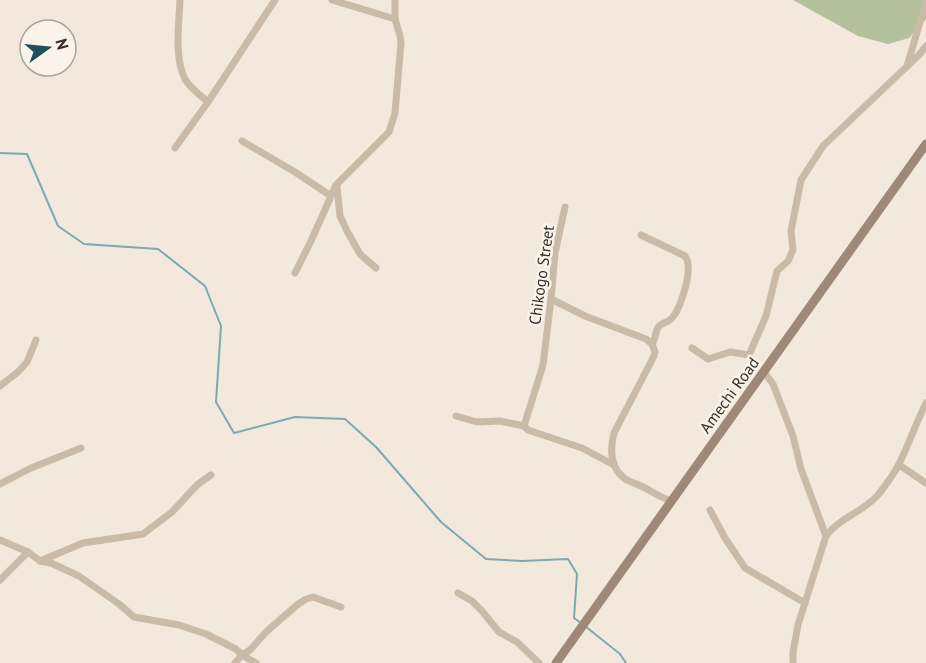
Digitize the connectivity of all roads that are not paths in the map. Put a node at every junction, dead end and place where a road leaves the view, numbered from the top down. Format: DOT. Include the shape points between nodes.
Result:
graph roads {
  1 [pos="180,0"];
  2 [pos="275,0"];
  3 [pos="332,0"];
  4 [pos="395,0"];
  5 [pos="926,2"];
  6 [pos="395,18"];
  7 [pos="926,46"];
  8 [pos="906,67"];
  9 [pos="208,102"];
  10 [pos="243,141"];
  11 [pos="926,144"];
  12 [pos="176,148"];
  13 [pos="336,184"];
  14 [pos="331,196"];
  15 [pos="565,207"];
  16 [pos="641,235"];
  17 [pos="376,268"];
  18 [pos="295,273"];
  19 [pos="551,300"];
  20 [pos="36,340"];
  21 [pos="652,344"];
  22 [pos="692,348"];
  23 [pos="764,372"];
  24 [pos="0,386"];
  25 [pos="926,403"];
  26 [pos="456,416"];
  27 [pos="524,426"];
  28 [pos="81,448"];
  29 [pos="614,465"];
  30 [pos="899,465"];
  31 [pos="211,475"];
  32 [pos="926,483"];
  33 [pos="0,484"];
  34 [pos="671,501"];
  35 [pos="710,510"];
  36 [pos="826,536"];
  37 [pos="0,540"];
  38 [pos="28,552"];
  39 [pos="39,561"];
  40 [pos="0,580"];
  41 [pos="458,593"];
  42 [pos="805,603"];
  43 [pos="341,607"];
  44 [pos="242,655"];
  45 [pos="235,663"];
  46 [pos="256,663"];
  47 [pos="539,663"];
  48 [pos="556,663"];
  49 [pos="793,663"];
  1 -- 9 [label="street" via="181,67 185,79"];
  2 -- 9 [label="street"];
  3 -- 6 [label="street"];
  4 -- 6 [label="street"];
  5 -- 8 [label="street"];
  6 -- 13 [label="street" via="401,43 394,118 389,132"];
  7 -- 8 [label="street"];
  8 -- 22 [label="street" via="823,146 801,180 791,231 793,250 777,271 766,316 749,355 730,352 708,359"];
  9 -- 12 [label="street"];
  10 -- 14 [label="street"];
  11 -- 23 [label="main road, Amechi Road"];
  13 -- 14 [label="street"];
  13 -- 17 [label="street" via="340,216 347,231 360,254"];
  14 -- 18 [label="street"];
  15 -- 19 [label="street, Chikogo Street" via="555,253"];
  16 -- 21 [label="street" via="681,253 688,263 679,308 671,320 657,328"];
  19 -- 21 [label="street"];
  19 -- 27 [label="street, Chikogo Street" via="543,365"];
  20 -- 24 [label="street" via="27,362"];
  21 -- 29 [label="street" via="654,356 614,433"];
  23 -- 34 [label="main road, Amechi Road"];
  23 -- 36 [label="street" via="773,384 793,436"];
  25 -- 30 [label="street"];
  26 -- 27 [label="street"];
  27 -- 29 [label="street"];
  28 -- 33 [label="street"];
  29 -- 34 [label="street" via="628,480"];
  30 -- 32 [label="street"];
  30 -- 36 [label="street" via="868,505"];
  31 -- 39 [label="street" via="143,534 83,543"];
  34 -- 48 [label="main road, Amechi Road"];
  35 -- 42 [label="street" via="745,568"];
  36 -- 42 [label="street"];
  37 -- 38 [label="street"];
  38 -- 39 [label="street"];
  38 -- 40 [label="street"];
  39 -- 44 [label="street" via="79,576 134,617 206,634"];
  41 -- 47 [label="street" via="472,601 500,632"];
  42 -- 49 [label="street" via="794,640"];
  43 -- 44 [label="street" via="313,597 306,599"];
  44 -- 45 [label="street"];
  44 -- 46 [label="street"];
}
